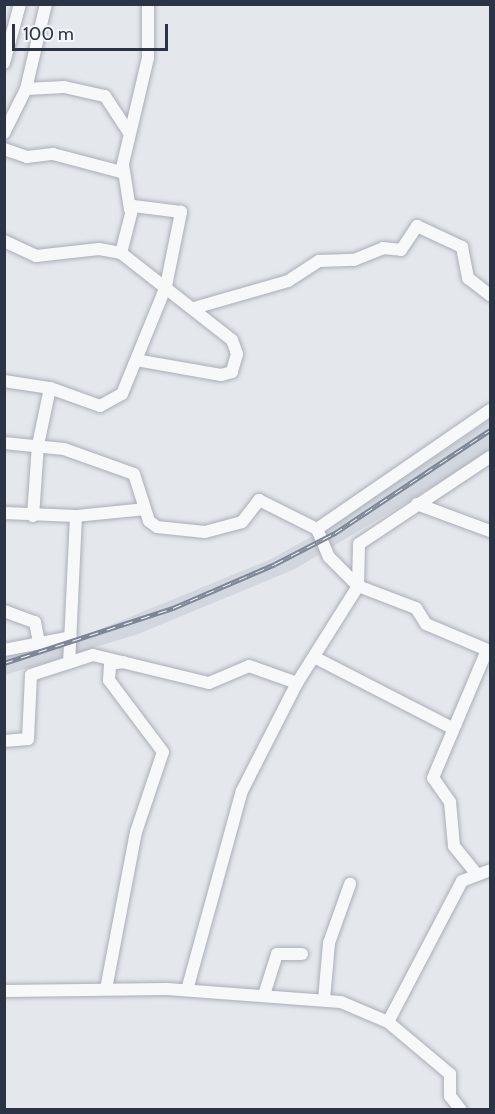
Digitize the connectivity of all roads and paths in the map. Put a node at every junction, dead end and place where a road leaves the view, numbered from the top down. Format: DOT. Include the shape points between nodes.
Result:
graph roads {
  1 [pos="20,4"];
  2 [pos="46,4"];
  3 [pos="148,4"];
  4 [pos="4,63"];
  5 [pos="26,89"];
  6 [pos="6,125"];
  7 [pos="128,131"];
  8 [pos="4,148"];
  9 [pos="123,165"];
  10 [pos="130,209"];
  11 [pos="4,241"];
  12 [pos="121,253"];
  13 [pos="166,286"];
  14 [pos="490,295"];
  15 [pos="194,308"];
  16 [pos="136,360"];
  17 [pos="4,381"];
  18 [pos="50,388"];
  19 [pos="490,410"];
  20 [pos="4,443"];
  21 [pos="38,445"];
  22 [pos="490,457"];
  23 [pos="417,504"];
  24 [pos="144,510"];
  25 [pos="4,513"];
  26 [pos="33,516"];
  27 [pos="76,516"];
  28 [pos="317,529"];
  29 [pos="490,531"];
  30 [pos="358,586"];
  31 [pos="4,611"];
  32 [pos="70,637"];
  33 [pos="39,642"];
  34 [pos="4,650"];
  35 [pos="489,650"];
  36 [pos="314,657"];
  37 [pos="124,662"];
  38 [pos="69,663"];
  39 [pos="297,683"];
  40 [pos="452,728"];
  41 [pos="4,741"];
  42 [pos="490,870"];
  43 [pos="475,872"];
  44 [pos="350,884"];
  45 [pos="302,954"];
  46 [pos="106,989"];
  47 [pos="4,990"];
  48 [pos="187,990"];
  49 [pos="264,995"];
  50 [pos="324,1000"];
  51 [pos="388,1022"];
  52 [pos="462,1110"];
  1 -- 4 [label="street"];
  2 -- 5 [label="street"];
  3 -- 7 [label="street" via="148,58"];
  5 -- 6 [label="street"];
  5 -- 7 [label="street" via="64,87 105,96"];
  7 -- 9 [label="street"];
  8 -- 9 [label="street" via="27,157 53,154 117,173"];
  9 -- 10 [label="street"];
  10 -- 12 [label="street"];
  10 -- 13 [label="street" via="144,204 181,212"];
  11 -- 12 [label="street" via="36,256 99,249"];
  12 -- 13 [label="street"];
  13 -- 15 [label="street"];
  13 -- 16 [label="street"];
  14 -- 15 [label="street" via="468,278 462,247 417,226 401,250 383,248 354,260 320,261 288,281"];
  15 -- 16 [label="street" via="232,340 237,354 232,372 221,375"];
  16 -- 18 [label="street" via="123,394 100,406"];
  17 -- 18 [label="street"];
  18 -- 21 [label="street"];
  19 -- 28 [label="street"];
  20 -- 21 [label="street"];
  21 -- 24 [label="street" via="134,474"];
  21 -- 26 [label="street"];
  22 -- 23 [label="street"];
  23 -- 29 [label="street"];
  23 -- 30 [label="street" via="362,540"];
  24 -- 27 [label="street"];
  24 -- 28 [label="street" via="157,527 205,532 242,522 259,500"];
  25 -- 26 [label="street"];
  26 -- 27 [label="street"];
  27 -- 32 [label="street"];
  28 -- 30 [label="street" via="329,557"];
  30 -- 35 [label="street" via="416,608 426,624"];
  30 -- 36 [label="street"];
  31 -- 33 [label="street" via="35,622"];
  32 -- 33 [label="street"];
  32 -- 38 [label="street"];
  33 -- 34 [label="street"];
  35 -- 40 [label="street"];
  36 -- 39 [label="street"];
  36 -- 40 [label="street"];
  37 -- 38 [label="street" via="99,655"];
  37 -- 39 [label="street" via="213,683 237,669 255,666"];
  37 -- 46 [label="street" via="110,664 109,680 164,752 136,832"];
  38 -- 41 [label="street" via="28,678 27,739"];
  39 -- 48 [label="street" via="256,758 233,814"];
  40 -- 43 [label="street" via="433,778 450,802 454,846"];
  42 -- 43 [label="street"];
  43 -- 51 [label="street" via="462,881 447,906"];
  44 -- 50 [label="street" via="326,953"];
  45 -- 49 [label="street" via="277,954"];
  46 -- 47 [label="street"];
  46 -- 48 [label="street"];
  48 -- 49 [label="street"];
  49 -- 50 [label="street"];
  50 -- 51 [label="street"];
  51 -- 52 [label="street" via="450,1074 450,1096"];
}
